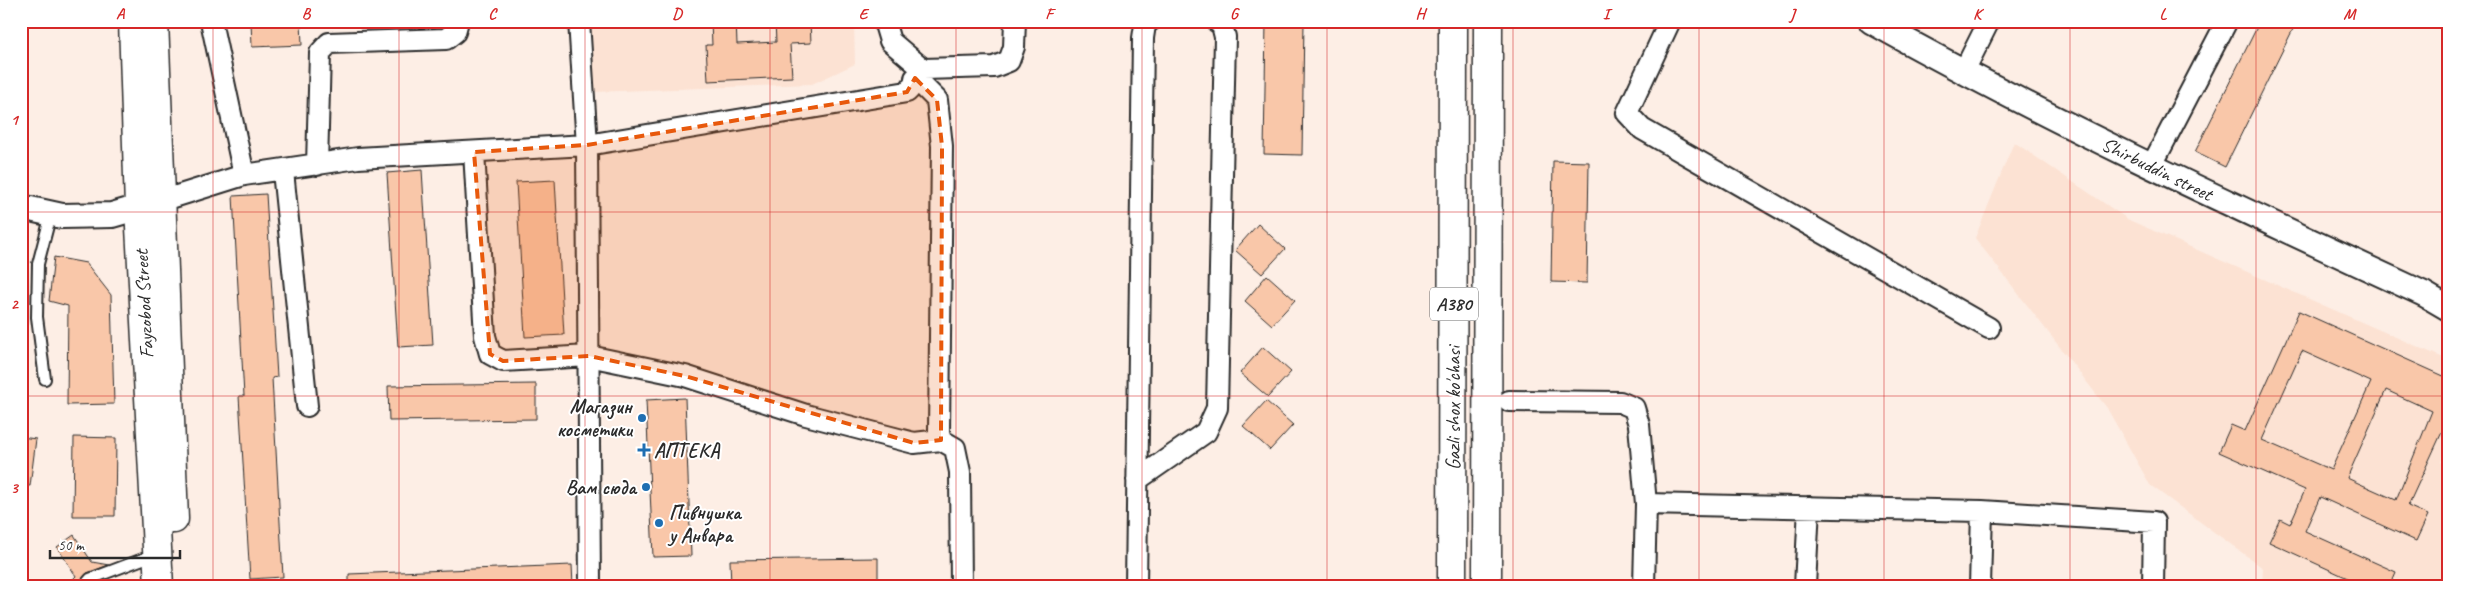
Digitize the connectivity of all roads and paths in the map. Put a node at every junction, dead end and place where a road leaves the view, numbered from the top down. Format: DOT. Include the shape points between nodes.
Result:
graph roads {
  1 [pos="133,21"];
  2 [pos="154,21"];
  3 [pos="211,21"];
  4 [pos="458,21"];
  5 [pos="579,21"];
  6 [pos="884,21"];
  7 [pos="1015,21"];
  8 [pos="1150,21"];
  9 [pos="1216,21"];
  10 [pos="1453,21"];
  11 [pos="1488,21"];
  12 [pos="1670,21"];
  13 [pos="1872,21"];
  14 [pos="1989,21"];
  15 [pos="2227,21"];
  16 [pos="919,73"];
  17 [pos="1963,73"];
  18 [pos="587,145"];
  19 [pos="474,152"];
  20 [pos="317,165"];
  21 [pos="2151,167"];
  22 [pos="283,170"];
  23 [pos="244,175"];
  24 [pos="150,204"];
  25 [pos="21,207"];
  26 [pos="51,214"];
  27 [pos="2448,308"];
  28 [pos="1989,328"];
  29 [pos="588,356"];
  30 [pos="45,379"];
  31 [pos="1509,401"];
  32 [pos="307,406"];
  33 [pos="942,440"];
  34 [pos="1137,480"];
  35 [pos="1646,504"];
  36 [pos="1809,507"];
  37 [pos="1982,511"];
  38 [pos="157,554"];
  39 [pos="84,586"];
  40 [pos="159,586"];
  41 [pos="178,586"];
  42 [pos="590,586"];
  43 [pos="961,586"];
  44 [pos="1136,586"];
  45 [pos="1452,586"];
  46 [pos="1487,586"];
  47 [pos="1644,586"];
  48 [pos="1805,586"];
  49 [pos="1980,586"];
  50 [pos="2153,586"];
  1 -- 24 [label="main road, Fayzobod Street"];
  2 -- 24 [label="main road"];
  3 -- 23 [label="street"];
  4 -- 20 [label="street" via="455,32 446,39 329,43 320,53"];
  5 -- 18 [label="street"];
  6 -- 16 [label="street" via="890,41"];
  7 -- 16 [label="street" via="1014,46 1009,60 994,67"];
  8 -- 34 [label="street" via="1145,25 1143,38"];
  9 -- 34 [label="street" via="1222,25 1225,37 1217,408 1206,432"];
  10 -- 45 [label="main road, Gazli shox ko'chasi / A380"];
  11 -- 46 [label="main road, Gazli shox ko'chasi / A380"];
  12 -- 28 [label="street" via="1627,113 1642,129"];
  13 -- 17 [label="street, Shirbuddin street"];
  14 -- 17 [label="street"];
  15 -- 21 [label="street"];
  16 -- 18 [label="street" via="907,92"];
  16 -- 33 [label="street" via="937,100 942,146 939,432"];
  17 -- 21 [label="street, Shirbuddin street"];
  18 -- 19 [label="street"];
  18 -- 29 [label="street"];
  19 -- 20 [label="street" via="358,158"];
  19 -- 29 [label="street" via="486,336 490,354 503,361"];
  20 -- 22 [label="street"];
  21 -- 27 [label="street, Shirbuddin street"];
  22 -- 23 [label="street"];
  22 -- 32 [label="street"];
  23 -- 24 [label="street"];
  24 -- 26 [label="street" via="112,215"];
  24 -- 38 [label="main road, Fayzobod Street"];
  24 -- 41 [label="main road"];
  25 -- 26 [label="street"];
  26 -- 30 [label="lane" via="38,264 37,317"];
  29 -- 33 [label="street" via="685,376 806,415 914,443"];
  29 -- 42 [label="street"];
  31 -- 35 [label="street" via="1620,402 1634,408"];
  33 -- 43 [label="street" via="955,448 960,472"];
  34 -- 44 [label="street"];
  35 -- 36 [label="street"];
  35 -- 47 [label="street"];
  36 -- 37 [label="street"];
  36 -- 48 [label="street"];
  37 -- 49 [label="street"];
  37 -- 50 [label="street" via="2154,522"];
  38 -- 39 [label="lane" via="90,579"];
  38 -- 40 [label="main road, Fayzobod Street"];
}
